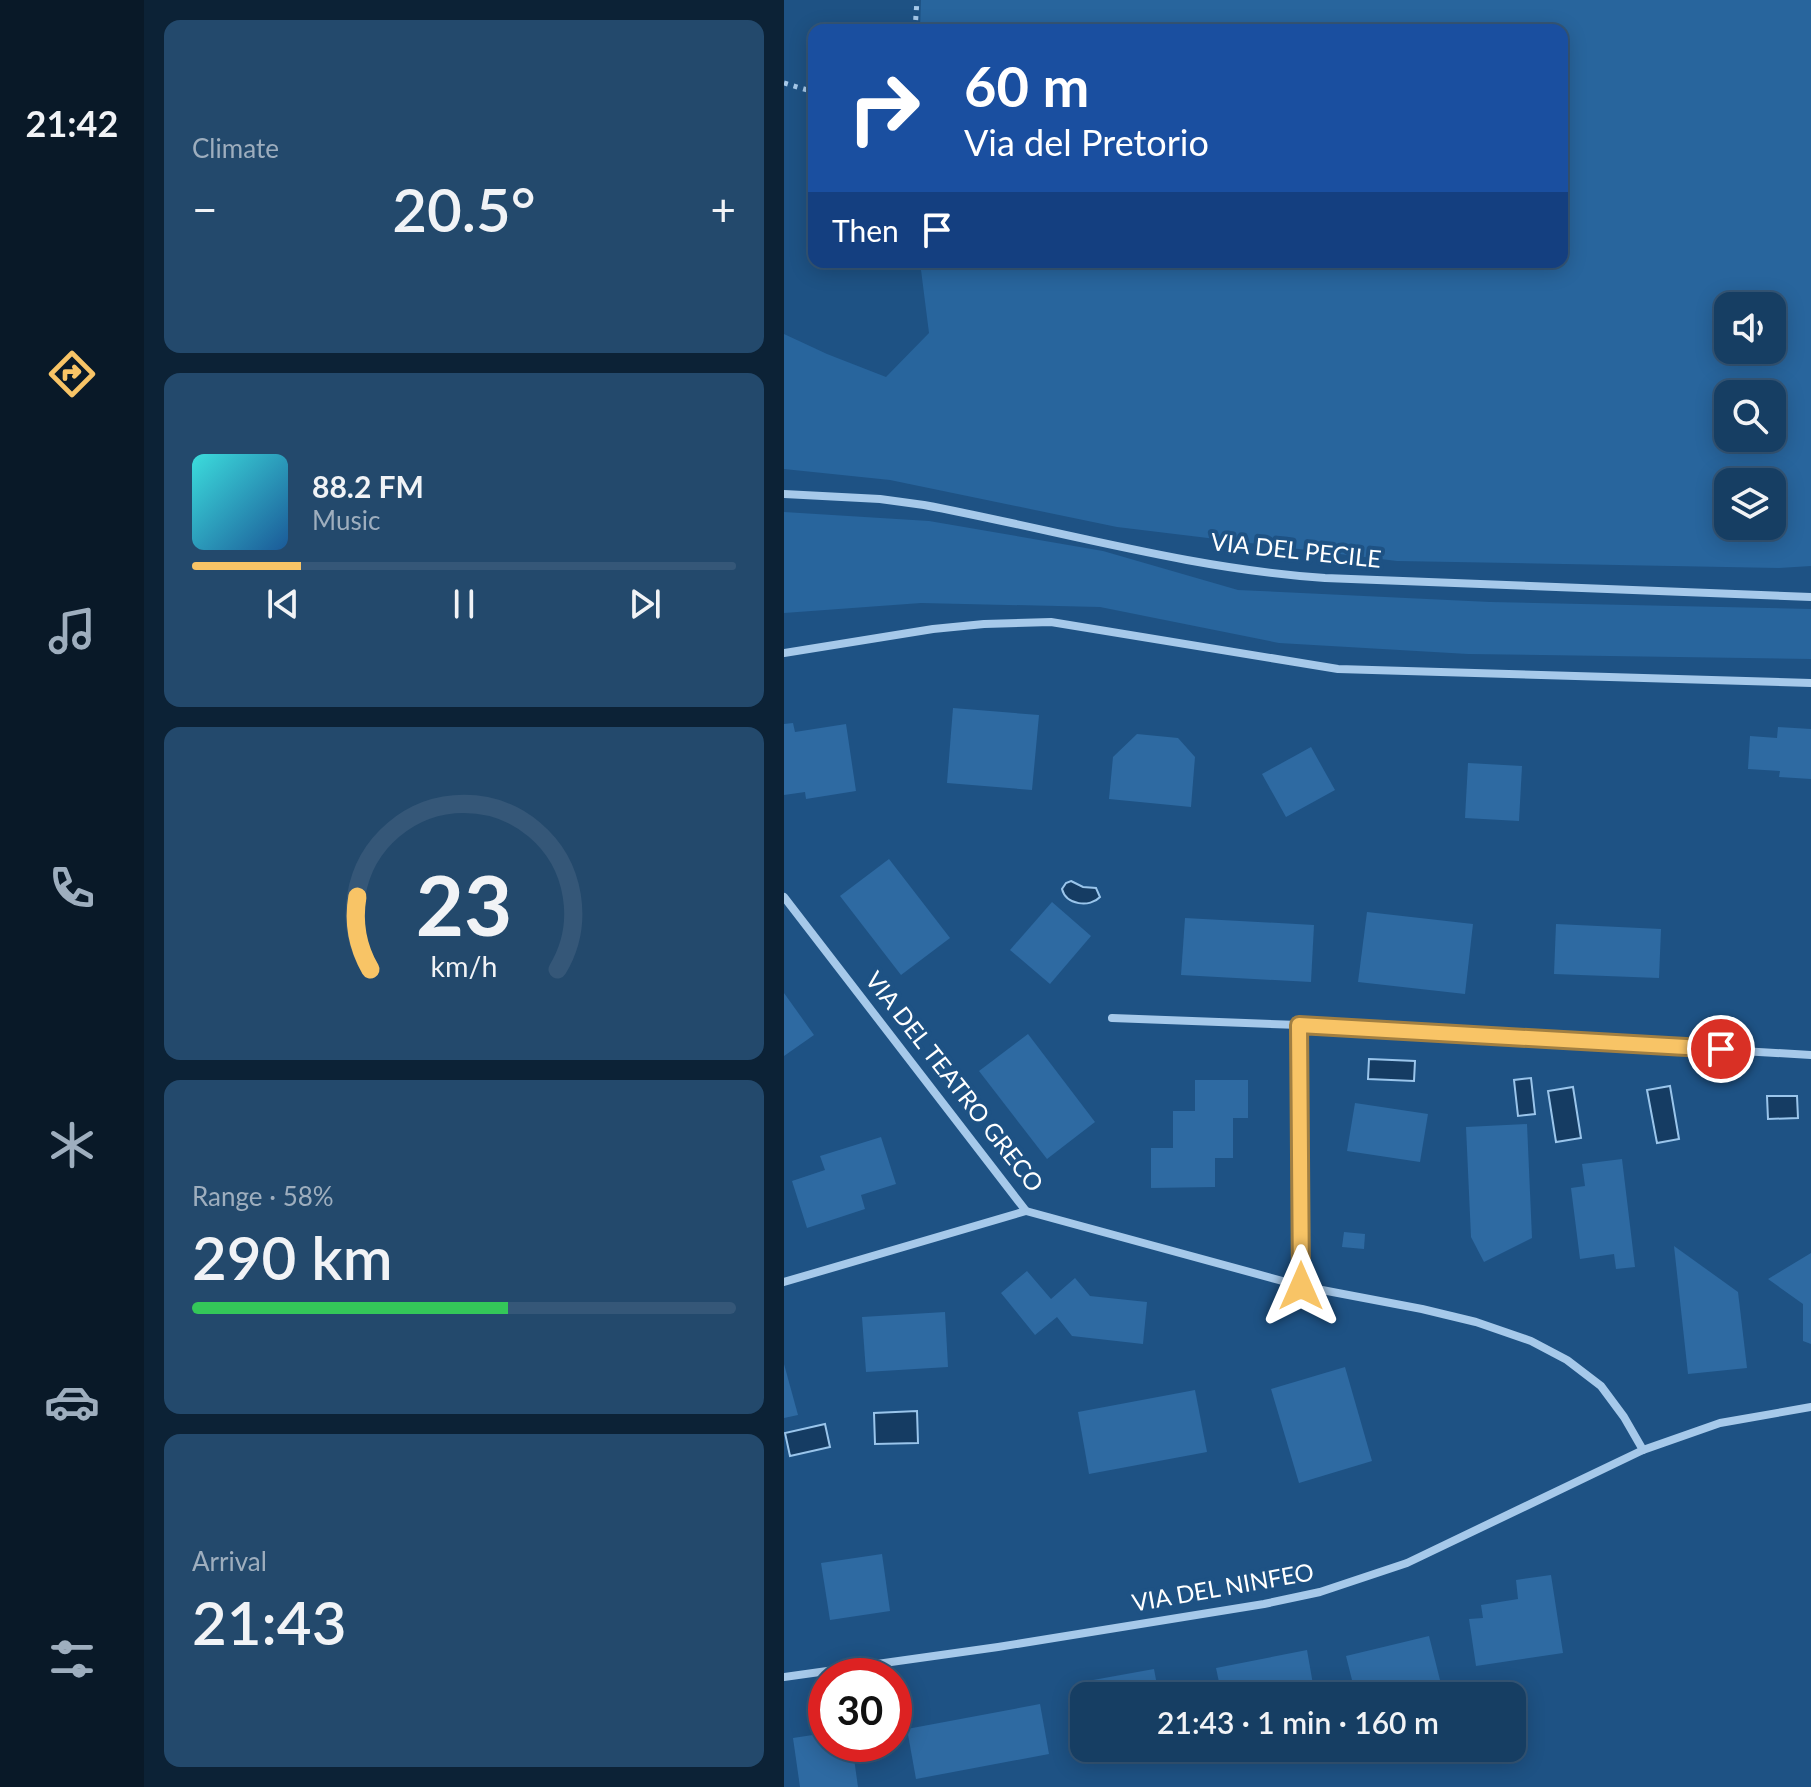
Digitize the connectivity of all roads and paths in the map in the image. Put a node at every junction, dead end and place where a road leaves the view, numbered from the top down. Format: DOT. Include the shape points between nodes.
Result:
graph roads {
  1 [pos="917,0"];
  2 [pos="915,24"];
  3 [pos="784,83"];
  4 [pos="808,90"];
  5 [pos="784,494"];
  6 [pos="1811,597"];
  7 [pos="784,653"];
  8 [pos="1811,683"];
  9 [pos="784,897"];
  10 [pos="1112,1018"];
  11 [pos="1299,1025"];
  12 [pos="1811,1055"];
  13 [pos="1026,1211"];
  14 [pos="784,1282"];
  15 [pos="1301,1286"];
  16 [pos="1811,1407"];
  17 [pos="1643,1450"];
  18 [pos="784,1677"];
  1 -- 2 [label="path"];
  3 -- 4 [label="path"];
  5 -- 6 [label="street, VIA DEL PECILE" via="924,505 1262,573"];
  7 -- 8 [label="street" via="933,629 1051,622 1338,669"];
  9 -- 13 [label="street, VIA DEL TEATRO GRECO"];
  10 -- 11 [label="street"];
  11 -- 12 [label="street"];
  11 -- 15 [label="street"];
  13 -- 14 [label="street"];
  13 -- 15 [label="street, VIA DEL TEATRO GRECO"];
  15 -- 17 [label="street, VIA DEL TEATRO GRECO" via="1468,1320 1542,1347 1601,1386"];
  16 -- 17 [label="street, VIA DEL NINFEO" via="1720,1423"];
  17 -- 18 [label="street, VIA DEL NINFEO" via="1430,1553 1320,1592"];
}
